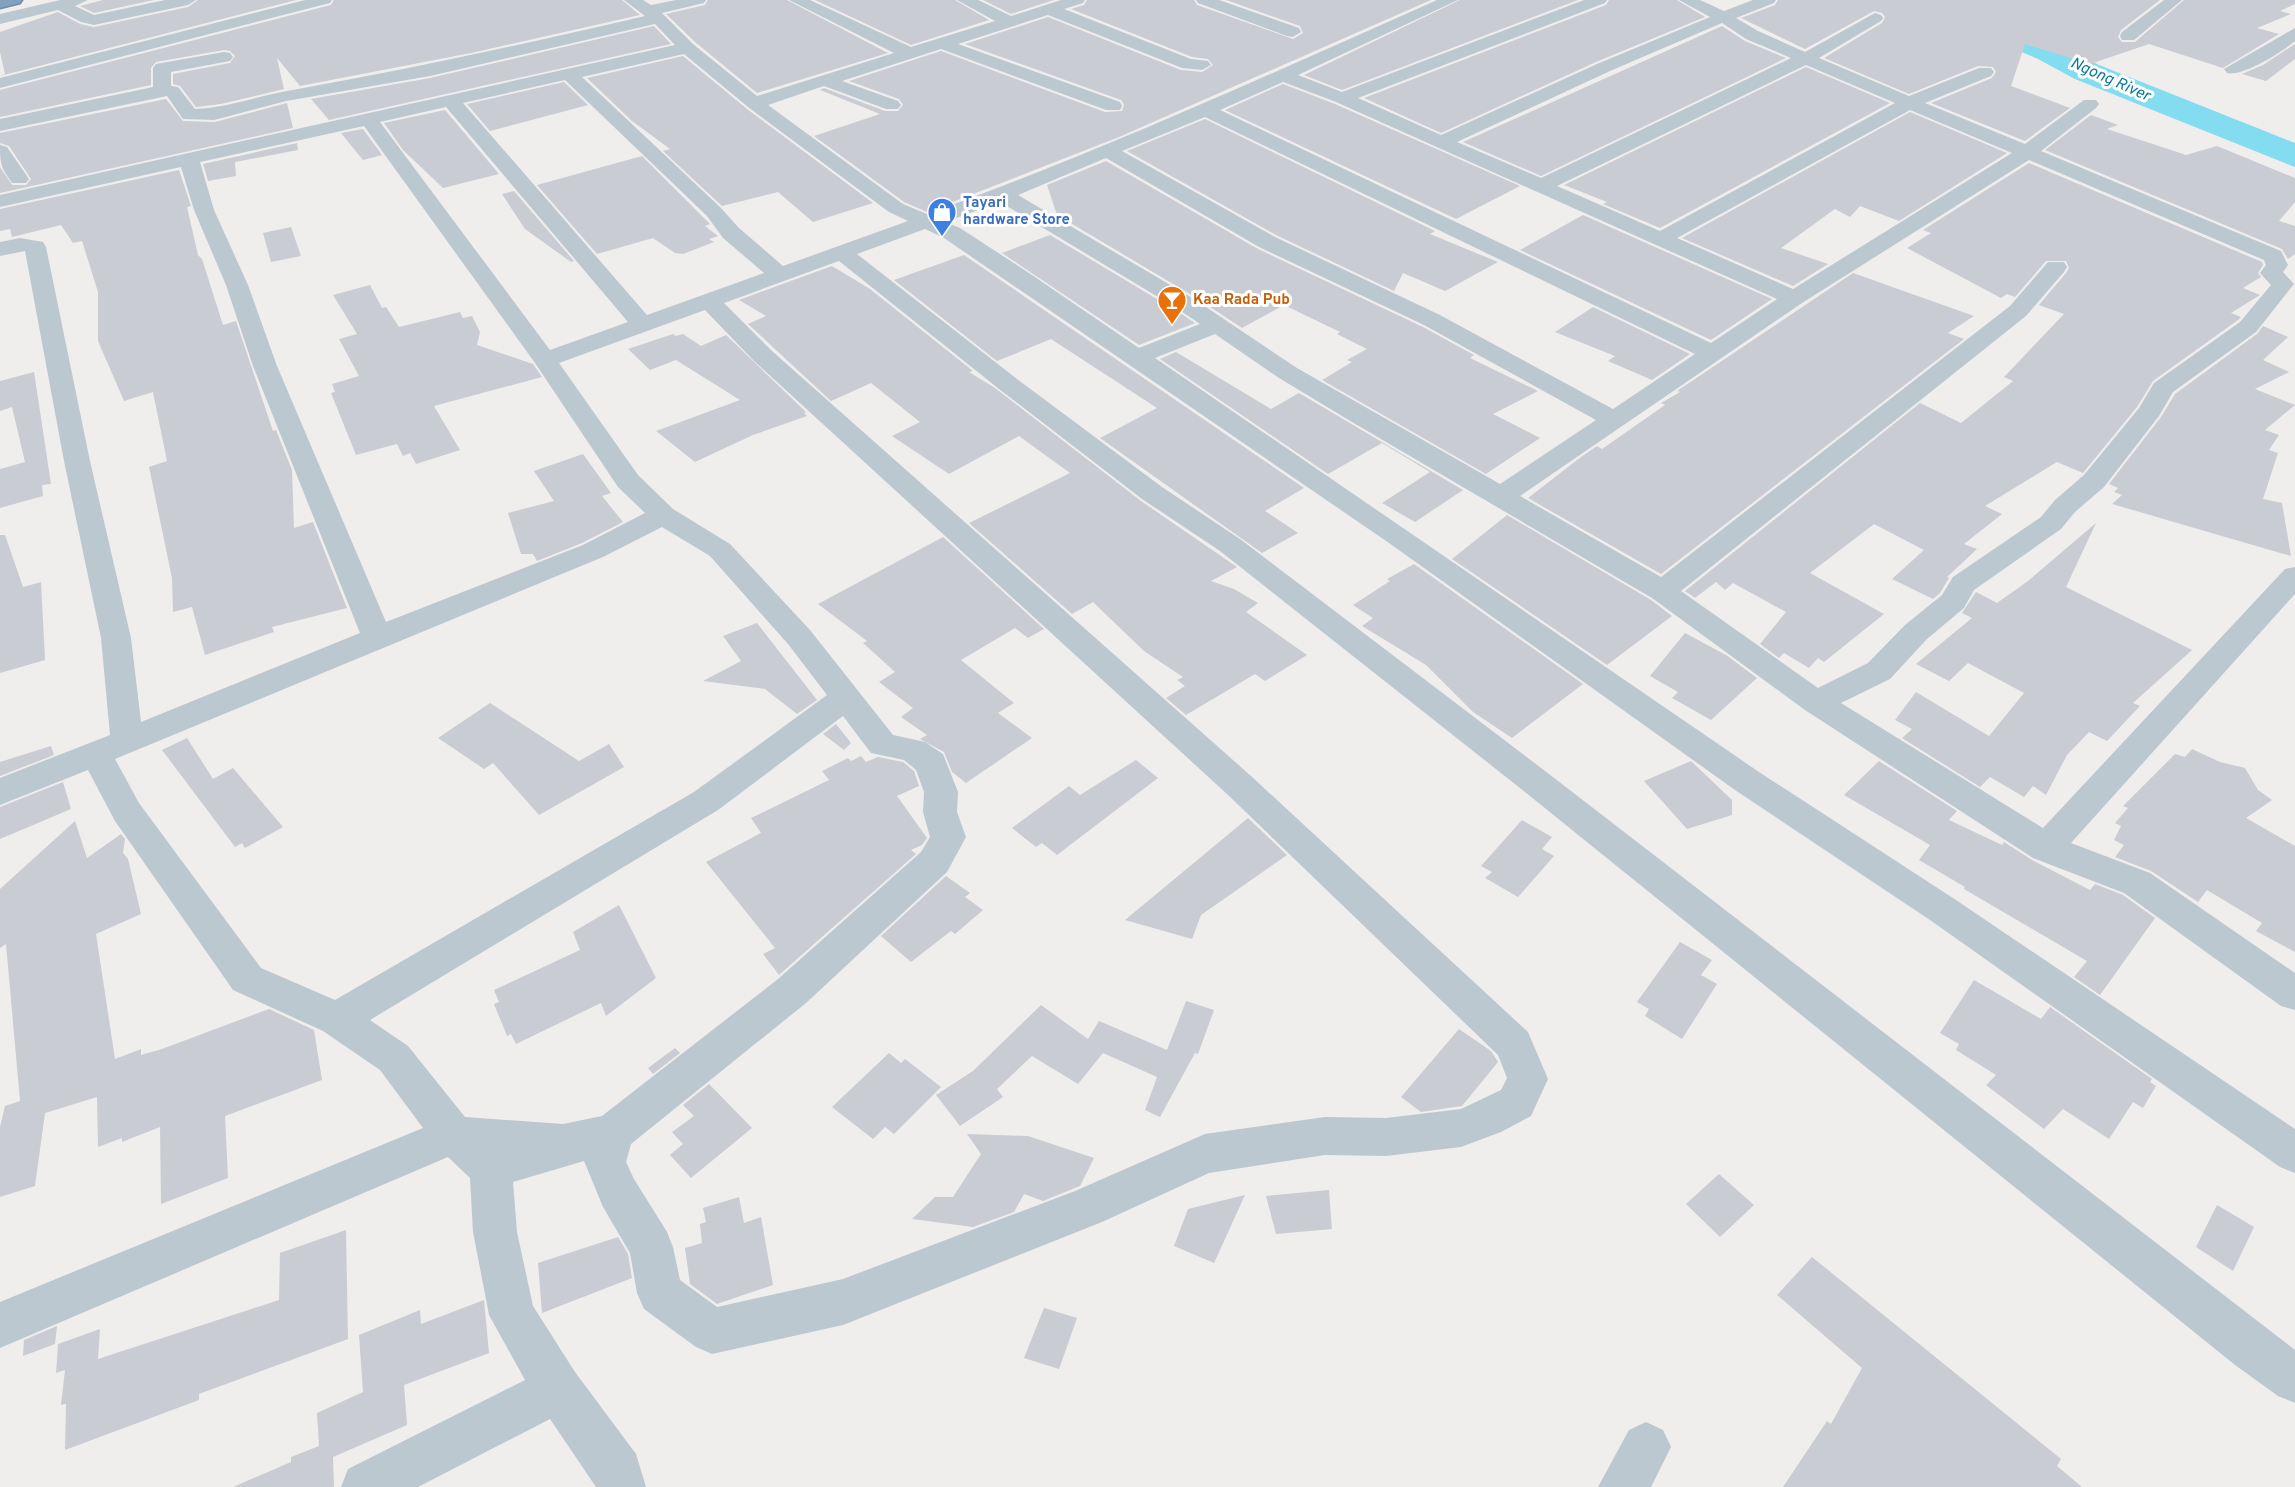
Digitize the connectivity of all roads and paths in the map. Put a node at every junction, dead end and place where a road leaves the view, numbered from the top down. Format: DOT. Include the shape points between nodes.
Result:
graph roads {
  1 [pos="14,0"];
  2 [pos="80,0"];
  3 [pos="188,0"];
  4 [pos="324,0"];
  5 [pos="698,0"];
  6 [pos="797,0"];
  7 [pos="965,0"];
  8 [pos="1077,0"];
  9 [pos="1204,0"];
  10 [pos="1450,0"];
  11 [pos="1599,0"];
  12 [pos="1687,0"];
  13 [pos="1768,0"];
  14 [pos="2174,0"];
  15 [pos="0,3"];
  16 [pos="61,5"];
  17 [pos="1048,9"];
  18 [pos="647,10"];
  19 [pos="1722,16"];
  20 [pos="1875,18"];
  21 [pos="0,19"];
  22 [pos="1010,21"];
  23 [pos="18,30"];
  24 [pos="1293,32"];
  25 [pos="2295,33"];
  26 [pos="0,34"];
  27 [pos="2128,36"];
  28 [pos="943,44"];
  29 [pos="687,48"];
  30 [pos="911,54"];
  31 [pos="224,57"];
  32 [pos="1806,58"];
  33 [pos="1202,65"];
  34 [pos="2233,69"];
  35 [pos="1985,72"];
  36 [pos="570,75"];
  37 [pos="1284,76"];
  38 [pos="826,81"];
  39 [pos="0,83"];
  40 [pos="162,91"];
  41 [pos="1341,98"];
  42 [pos="451,101"];
  43 [pos="754,103"];
  44 [pos="1908,103"];
  45 [pos="2090,104"];
  46 [pos="892,105"];
  47 [pos="1113,106"];
  48 [pos="0,107"];
  49 [pos="1205,110"];
  50 [pos="368,118"];
  51 [pos="0,123"];
  52 [pos="1441,142"];
  53 [pos="0,151"];
  54 [pos="1108,151"];
  55 [pos="2029,151"];
  56 [pos="189,159"];
  57 [pos="19,179"];
  58 [pos="1541,186"];
  59 [pos="1002,194"];
  60 [pos="0,201"];
  61 [pos="928,222"];
  62 [pos="1660,239"];
  63 [pos="0,249"];
  64 [pos="844,254"];
  65 [pos="2056,267"];
  66 [pos="781,276"];
  67 [pos="1794,298"];
  68 [pos="707,299"];
  69 [pos="642,323"];
  70 [pos="1217,325"];
  71 [pos="1712,353"];
  72 [pos="1137,357"];
  73 [pos="545,360"];
  74 [pos="1614,420"];
  75 [pos="1502,496"];
  76 [pos="663,515"];
  77 [pos="2295,576"];
  78 [pos="1662,591"];
  79 [pos="377,637"];
  80 [pos="844,699"];
  81 [pos="1816,702"];
  82 [pos="111,747"];
  83 [pos="0,792"];
  84 [pos="2046,848"];
  85 [pos="2295,994"];
  86 [pos="337,1018"];
  87 [pos="612,1133"];
  88 [pos="454,1135"];
  89 [pos="2295,1153"];
  90 [pos="491,1169"];
  91 [pos="0,1325"];
  92 [pos="2295,1379"];
  93 [pos="558,1389"];
  94 [pos="366,1487"];
  95 [pos="621,1487"];
  1 -- 15 [label="highway"];
  2 -- 16 [label="street"];
  3 -- 16 [label="street" via="94,20"];
  4 -- 39 [label="street"];
  5 -- 18 [label="street"];
  6 -- 30 [label="street"];
  7 -- 22 [label="street"];
  8 -- 17 [label="street"];
  9 -- 24 [label="street"];
  10 -- 37 [label="street"];
  11 -- 41 [label="street"];
  12 -- 19 [label="street"];
  13 -- 19 [label="street"];
  14 -- 27 [label="street"];
  16 -- 21 [label="street"];
  17 -- 22 [label="street"];
  17 -- 33 [label="street" via="1188,64"];
  18 -- 29 [label="street"];
  18 -- 40 [label="street" via="430,72 286,96 214,114 190,115 172,91"];
  19 -- 32 [label="street" via="1752,35"];
  19 -- 52 [label="street"];
  20 -- 32 [label="street"];
  22 -- 28 [label="street"];
  23 -- 26 [label="street"];
  25 -- 34 [label="street"];
  28 -- 30 [label="street"];
  28 -- 47 [label="street"];
  29 -- 36 [label="street"];
  29 -- 43 [label="street"];
  30 -- 38 [label="street"];
  31 -- 40 [label="street" via="160,63"];
  32 -- 44 [label="street"];
  32 -- 58 [label="street"];
  35 -- 44 [label="street"];
  36 -- 42 [label="street"];
  36 -- 66 [label="street" via="714,212 731,233"];
  37 -- 41 [label="street"];
  37 -- 49 [label="street"];
  38 -- 43 [label="street"];
  38 -- 46 [label="street"];
  40 -- 51 [label="street"];
  41 -- 52 [label="street"];
  42 -- 50 [label="street"];
  42 -- 69 [label="street"];
  43 -- 61 [label="street" via="896,208"];
  44 -- 55 [label="street"];
  44 -- 62 [label="street"];
  45 -- 55 [label="street"];
  48 -- 51 [label="street" via="5,119"];
  49 -- 54 [label="street"];
  49 -- 71 [label="street"];
  50 -- 56 [label="street"];
  50 -- 73 [label="street"];
  52 -- 58 [label="street"];
  53 -- 57 [label="street"];
  54 -- 59 [label="street"];
  54 -- 74 [label="street" via="1267,242 1432,320"];
  55 -- 67 [label="street"];
  55 -- 81 [label="street" via="2273,256 2277,265 2271,273 2283,284 2248,327 2163,388 2150,411 2094,481 2051,523 1963,584 1953,601 1879,671"];
  56 -- 60 [label="street"];
  56 -- 79 [label="street" via="204,210 237,285 265,366"];
  58 -- 62 [label="street"];
  59 -- 61 [label="street"];
  59 -- 70 [label="street"];
  61 -- 64 [label="street"];
  61 -- 72 [label="street" via="952,233"];
  62 -- 67 [label="street"];
  63 -- 82 [label="street" via="20,244 35,247 116,638"];
  64 -- 66 [label="street"];
  64 -- 92 [label="street" via="1008,384 1152,493 1230,545 1537,783"];
  65 -- 78 [label="street" via="2018,311"];
  66 -- 68 [label="street"];
  67 -- 71 [label="street"];
  68 -- 69 [label="street"];
  68 -- 87 [label="street" via="763,356 1239,785 1514,1044 1528,1078 1516,1103 1461,1128 1386,1137 1325,1136 1205,1154 1087,1207 843,1302 712,1331 660,1293 651,1247 618,1193 605,1162"];
  69 -- 73 [label="street"];
  70 -- 72 [label="street"];
  70 -- 75 [label="street" via="1361,417"];
  71 -- 74 [label="street"];
  72 -- 89 [label="street" via="1747,781 1943,910"];
  73 -- 76 [label="street" via="628,481"];
  74 -- 75 [label="street"];
  75 -- 78 [label="street"];
  76 -- 79 [label="street" via="593,551"];
  76 -- 80 [label="street" via="720,550 799,637"];
  77 -- 84 [label="street"];
  78 -- 81 [label="street"];
  79 -- 82 [label="street"];
  80 -- 86 [label="street" via="706,801"];
  80 -- 87 [label="street" via="883,746 914,750 932,762 948,837 934,862 792,991"];
  81 -- 84 [label="street"];
  82 -- 83 [label="street"];
  82 -- 86 [label="street" via="127,812 248,979"];
  84 -- 85 [label="street" via="2137,883"];
  86 -- 88 [label="street" via="394,1058"];
  87 -- 88 [label="street" via="563,1143"];
  87 -- 90 [label="street"];
  88 -- 90 [label="street"];
  88 -- 91 [label="street"];
  90 -- 93 [label="street" via="495,1232 513,1315"];
  93 -- 94 [label="street"];
  93 -- 95 [label="street" via="618,1472"];
}
